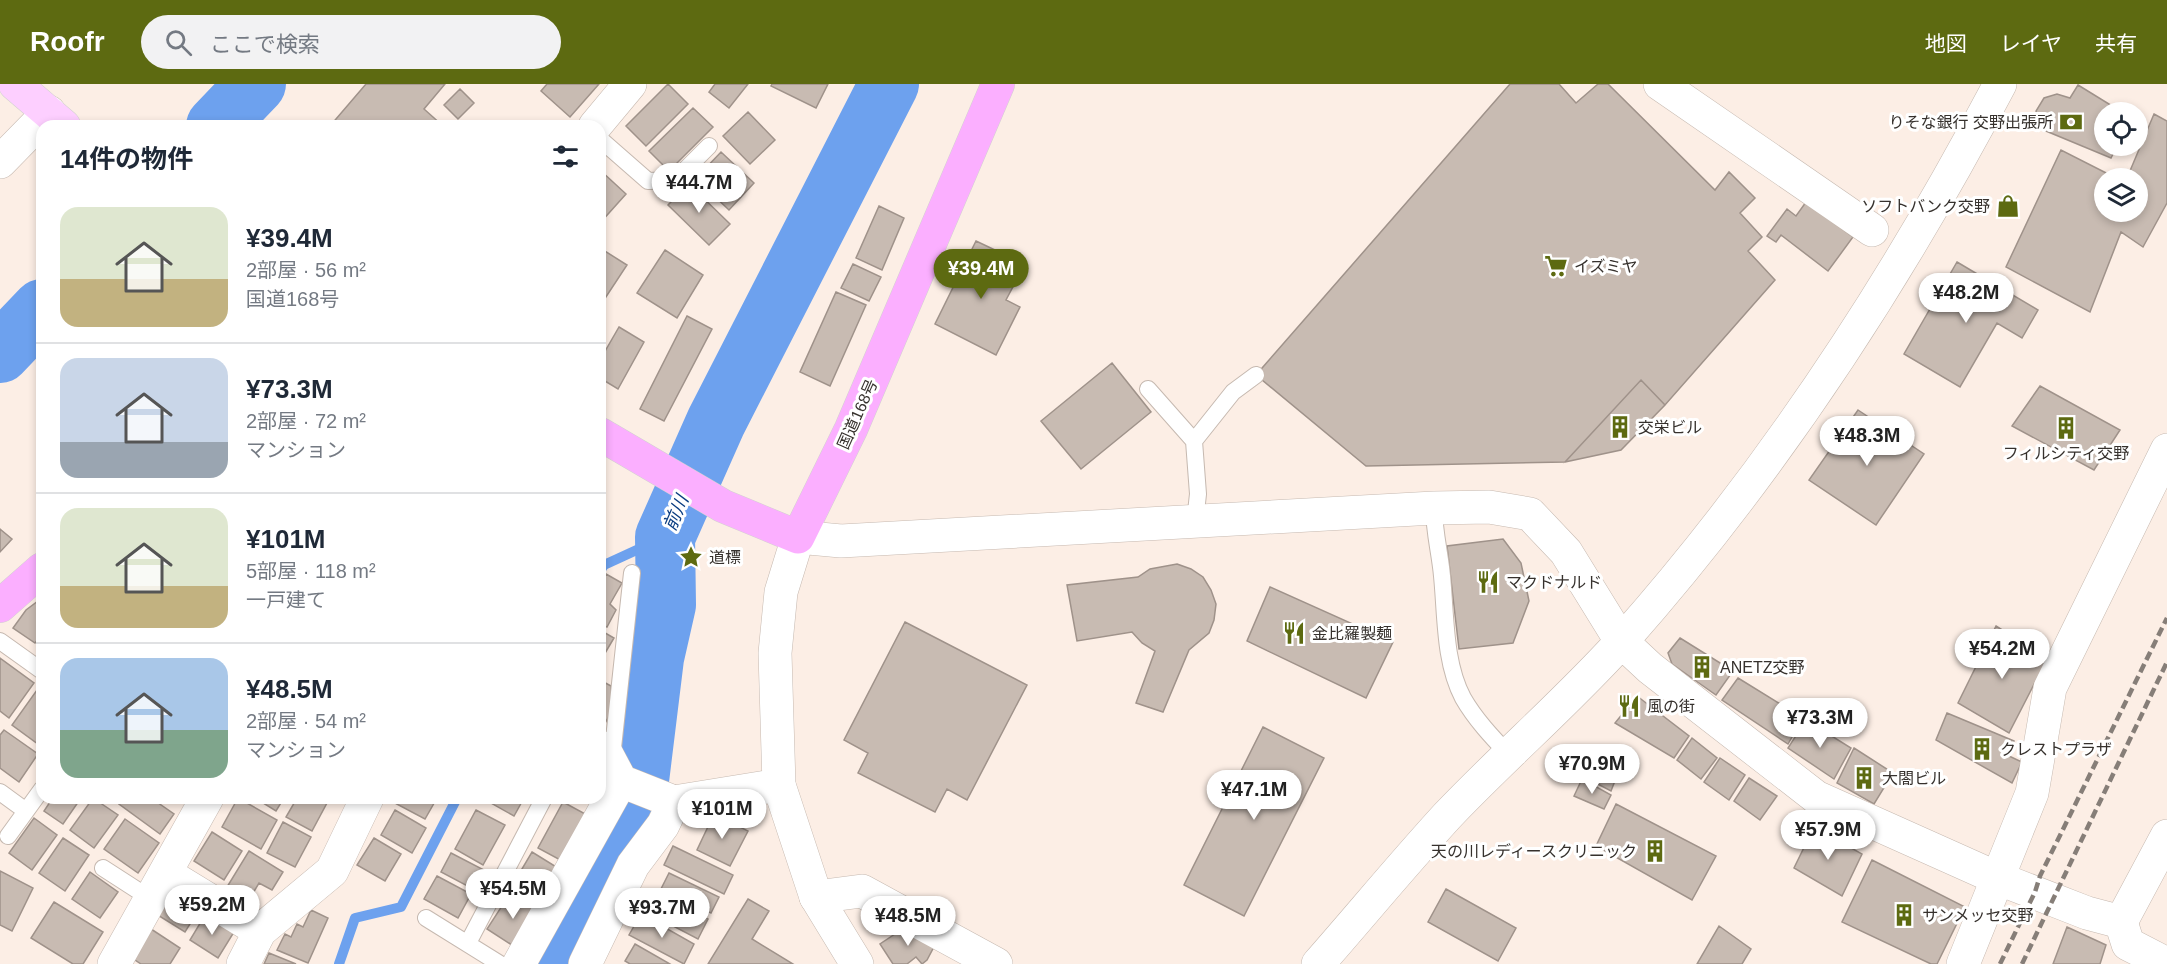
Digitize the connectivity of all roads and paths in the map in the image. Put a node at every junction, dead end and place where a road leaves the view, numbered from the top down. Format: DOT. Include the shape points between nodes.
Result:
graph roads {
  1 [pos="630,84"];
  2 [pos="998,84"];
  3 [pos="1660,84"];
  4 [pos="2000,84"];
  5 [pos="17,85"];
  6 [pos="58,120"];
  7 [pos="600,120"];
  8 [pos="36,136"];
  9 [pos="606,144"];
  10 [pos="709,146"];
  11 [pos="0,162"];
  12 [pos="1872,230"];
  13 [pos="1256,375"];
  14 [pos="1148,389"];
  15 [pos="606,438"];
  16 [pos="1194,441"];
  17 [pos="2167,450"];
  18 [pos="1195,521"];
  19 [pos="1434,521"];
  20 [pos="798,537"];
  21 [pos="632,573"];
  22 [pos="36,574"];
  23 [pos="0,606"];
  24 [pos="0,641"];
  25 [pos="1621,641"];
  26 [pos="36,667"];
  27 [pos="1509,755"];
  28 [pos="611,763"];
  29 [pos="779,785"];
  30 [pos="0,792"];
  31 [pos="36,797"];
  32 [pos="674,802"];
  33 [pos="204,804"];
  34 [pos="364,804"];
  35 [pos="541,804"];
  36 [pos="592,804"];
  37 [pos="26,811"];
  38 [pos="8,836"];
  39 [pos="2167,836"];
  40 [pos="103,868"];
  41 [pos="1997,878"];
  42 [pos="158,886"];
  43 [pos="816,897"];
  44 [pos="426,918"];
  45 [pos="2121,922"];
  46 [pos="260,931"];
  47 [pos="468,943"];
  48 [pos="114,964"];
  49 [pos="243,964"];
  50 [pos="500,964"];
  51 [pos="519,964"];
  52 [pos="585,964"];
  53 [pos="857,964"];
  54 [pos="996,964"];
  55 [pos="1318,964"];
  56 [pos="1963,964"];
  57 [pos="2167,964"];
  1 -- 7 [label="street"];
  2 -- 20 [label="highway, 国道168号" via="855,418"];
  3 -- 12 [label="street"];
  4 -- 25 [label="street" via="1906,251 1783,440"];
  5 -- 6 [label="main road"];
  8 -- 11 [label="street"];
  9 -- 10 [label="lane" via="648,181 675,180"];
  13 -- 16 [label="lane" via="1233,392"];
  14 -- 16 [label="lane"];
  15 -- 20 [label="highway" via="723,506"];
  16 -- 18 [label="lane" via="1198,494"];
  17 -- 41 [label="street" via="2050,688 2032,793"];
  18 -- 19 [label="street"];
  18 -- 20 [label="street" via="842,541"];
  19 -- 25 [label="street" via="1489,507 1530,514 1566,552"];
  19 -- 27 [label="lane" via="1450,661 1462,697"];
  20 -- 29 [label="street" via="781,592 775,653"];
  21 -- 28 [label="lane"];
  22 -- 23 [label="highway"];
  24 -- 26 [label="lane"];
  25 -- 27 [label="street"];
  25 -- 41 [label="street" via="1816,797"];
  27 -- 55 [label="street" via="1448,816"];
  28 -- 32 [label="street"];
  29 -- 32 [label="street"];
  29 -- 43 [label="street"];
  30 -- 37 [label="lane"];
  31 -- 37 [label="lane"];
  32 -- 52 [label="street" via="663,825 633,865"];
  33 -- 42 [label="street"];
  34 -- 46 [label="street" via="332,871"];
  35 -- 47 [label="lane"];
  36 -- 51 [label="street"];
  37 -- 38 [label="lane"];
  39 -- 45 [label="street"];
  40 -- 42 [label="lane"];
  41 -- 45 [label="street"];
  41 -- 56 [label="street"];
  42 -- 46 [label="street"];
  42 -- 48 [label="street"];
  43 -- 53 [label="street"];
  43 -- 54 [label="street" via="862,891"];
  44 -- 47 [label="lane"];
  45 -- 57 [label="street" via="2128,944"];
  46 -- 49 [label="street"];
  47 -- 50 [label="lane"];
}
